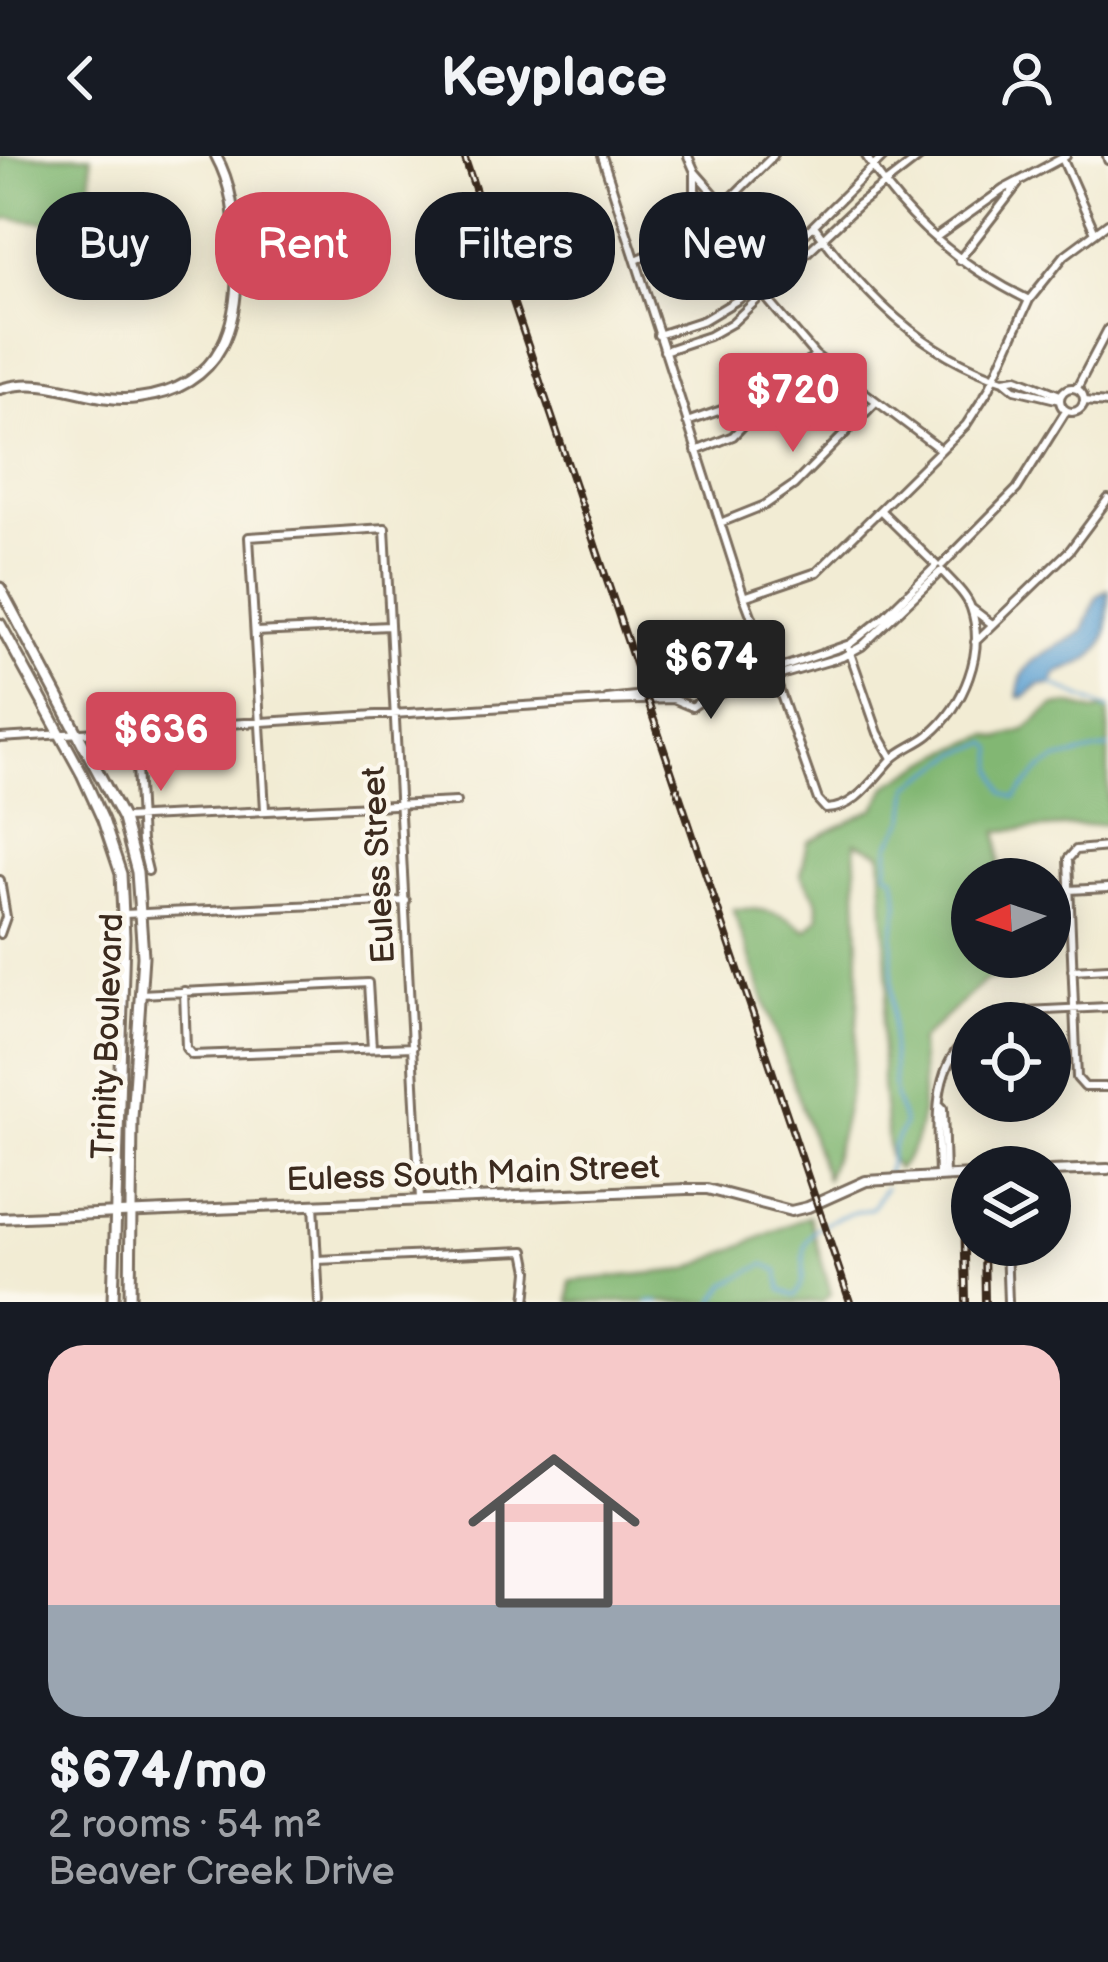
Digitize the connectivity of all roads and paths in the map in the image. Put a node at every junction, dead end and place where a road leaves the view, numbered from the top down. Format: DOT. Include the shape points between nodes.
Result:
graph roads {
  1 [pos="216,156"];
  2 [pos="602,156"];
  3 [pos="688,156"];
  4 [pos="773,156"];
  5 [pos="866,156"];
  6 [pos="884,156"];
  7 [pos="921,156"];
  8 [pos="1064,157"];
  9 [pos="873,166"];
  10 [pos="694,172"];
  11 [pos="884,183"];
  12 [pos="1018,184"];
  13 [pos="696,192"];
  14 [pos="713,192"];
  15 [pos="738,192"];
  16 [pos="1108,223"];
  17 [pos="814,226"];
  18 [pos="1094,230"];
  19 [pos="808,232"];
  20 [pos="823,238"];
  21 [pos="935,238"];
  22 [pos="808,253"];
  23 [pos="639,259"];
  24 [pos="636,260"];
  25 [pos="959,260"];
  26 [pos="736,300"];
  27 [pos="759,300"];
  28 [pos="767,300"];
  29 [pos="1029,300"];
  30 [pos="1108,329"];
  31 [pos="658,335"];
  32 [pos="663,351"];
  33 [pos="815,355"];
  34 [pos="994,376"];
  35 [pos="1077,388"];
  36 [pos="0,389"];
  37 [pos="776,391"];
  38 [pos="1060,397"];
  39 [pos="1084,401"];
  40 [pos="875,403"];
  41 [pos="1108,403"];
  42 [pos="1066,411"];
  43 [pos="687,422"];
  44 [pos="940,450"];
  45 [pos="696,451"];
  46 [pos="1108,499"];
  47 [pos="880,510"];
  48 [pos="720,523"];
  49 [pos="939,568"];
  50 [pos="0,588"];
  51 [pos="744,597"];
  52 [pos="971,608"];
  53 [pos="0,624"];
  54 [pos="993,625"];
  55 [pos="389,626"];
  56 [pos="255,632"];
  57 [pos="975,642"];
  58 [pos="848,649"];
  59 [pos="773,674"];
  60 [pos="704,693"];
  61 [pos="643,698"];
  62 [pos="394,714"];
  63 [pos="259,721"];
  64 [pos="136,728"];
  65 [pos="76,732"];
  66 [pos="58,733"];
  67 [pos="0,738"];
  68 [pos="892,758"];
  69 [pos="456,802"];
  70 [pos="400,805"];
  71 [pos="265,809"];
  72 [pos="141,816"];
  73 [pos="123,818"];
  74 [pos="1108,847"];
  75 [pos="1071,858"];
  76 [pos="148,871"];
  77 [pos="0,880"];
  78 [pos="1108,888"];
  79 [pos="1071,890"];
  80 [pos="406,901"];
  81 [pos="140,912"];
  82 [pos="124,914"];
  83 [pos="1071,930"];
  84 [pos="0,934"];
  85 [pos="1108,968"];
  86 [pos="1072,970"];
  87 [pos="184,991"];
  88 [pos="140,994"];
  89 [pos="1108,1007"];
  90 [pos="1071,1009"];
  91 [pos="1074,1009"];
  92 [pos="413,1047"];
  93 [pos="372,1048"];
  94 [pos="951,1058"];
  95 [pos="1108,1087"];
  96 [pos="1108,1169"];
  97 [pos="1071,1170"];
  98 [pos="951,1176"];
  99 [pos="942,1177"];
  100 [pos="420,1199"];
  101 [pos="314,1204"];
  102 [pos="131,1213"];
  103 [pos="114,1214"];
  104 [pos="0,1219"];
  105 [pos="317,1260"];
  106 [pos="1007,1266"];
  107 [pos="113,1302"];
  108 [pos="130,1302"];
  109 [pos="319,1302"];
  110 [pos="526,1302"];
  111 [pos="1009,1302"];
  1 -- 36 [label="street" via="232,202 238,279 234,319 212,362 171,390 140,398 44,383"];
  2 -- 24 [label="street"];
  3 -- 10 [label="street"];
  4 -- 15 [label="street"];
  5 -- 9 [label="street"];
  6 -- 9 [label="street"];
  7 -- 11 [label="street"];
  8 -- 12 [label="street"];
  8 -- 18 [label="street"];
  9 -- 11 [label="street"];
  9 -- 17 [label="street"];
  10 -- 13 [label="street"];
  10 -- 14 [label="street"];
  11 -- 20 [label="street"];
  11 -- 21 [label="street"];
  12 -- 21 [label="street"];
  12 -- 25 [label="street"];
  16 -- 18 [label="street"];
  17 -- 19 [label="street"];
  17 -- 20 [label="street"];
  18 -- 29 [label="street"];
  20 -- 22 [label="street"];
  20 -- 34 [label="street" via="900,322"];
  21 -- 25 [label="street"];
  23 -- 24 [label="street"];
  24 -- 31 [label="street"];
  25 -- 29 [label="street"];
  26 -- 31 [label="street"];
  27 -- 32 [label="street" via="721,330"];
  28 -- 33 [label="street"];
  29 -- 34 [label="street"];
  30 -- 35 [label="street"];
  31 -- 32 [label="street"];
  32 -- 43 [label="street"];
  33 -- 37 [label="street"];
  33 -- 40 [label="street"];
  34 -- 38 [label="street"];
  34 -- 44 [label="street" via="966,425"];
  35 -- 38 [label="street"];
  35 -- 39 [label="street"];
  37 -- 43 [label="street"];
  37 -- 45 [label="street" via="733,436"];
  38 -- 42 [label="street"];
  39 -- 41 [label="street"];
  39 -- 42 [label="street"];
  40 -- 44 [label="street"];
  40 -- 48 [label="street" via="794,485"];
  42 -- 49 [label="street" via="1017,489"];
  43 -- 45 [label="street"];
  44 -- 47 [label="street"];
  45 -- 48 [label="street"];
  46 -- 54 [label="street" via="1070,550"];
  47 -- 49 [label="street"];
  47 -- 51 [label="street" via="817,572"];
  48 -- 51 [label="street"];
  49 -- 52 [label="street"];
  49 -- 58 [label="street" via="885,627"];
  50 -- 65 [label="main road, Trinity Boulevard"];
  51 -- 59 [label="street"];
  52 -- 54 [label="street"];
  52 -- 57 [label="street"];
  53 -- 66 [label="main road, Trinity Boulevard"];
  54 -- 57 [label="street"];
  55 -- 56 [label="street"];
  55 -- 56 [label="street, Euless Street" via="385,529 249,537"];
  55 -- 62 [label="street, Euless Street"];
  56 -- 63 [label="street"];
  57 -- 68 [label="street" via="949,714"];
  58 -- 59 [label="street"];
  58 -- 68 [label="street"];
  59 -- 60 [label="street"];
  59 -- 68 [label="street" via="818,800 830,809 879,778"];
  60 -- 61 [label="street" via="693,682"];
  60 -- 61 [label="street" via="692,707"];
  61 -- 62 [label="street"];
  62 -- 63 [label="street"];
  62 -- 70 [label="street, Euless Street"];
  63 -- 64 [label="street"];
  63 -- 71 [label="street"];
  64 -- 65 [label="street"];
  64 -- 72 [label="street"];
  65 -- 66 [label="street"];
  65 -- 73 [label="main road, Trinity Boulevard"];
  66 -- 67 [label="street"];
  66 -- 82 [label="main road, Trinity Boulevard" via="113,846"];
  69 -- 70 [label="street"];
  70 -- 71 [label="street"];
  70 -- 80 [label="street, Euless Street"];
  71 -- 72 [label="street"];
  72 -- 73 [label="street"];
  72 -- 76 [label="street"];
  73 -- 81 [label="main road, Trinity Boulevard"];
  74 -- 75 [label="street"];
  77 -- 84 [label="street"];
  78 -- 79 [label="street"];
  80 -- 81 [label="street"];
  80 -- 92 [label="street, Euless Street"];
  81 -- 82 [label="street"];
  81 -- 88 [label="main road, Trinity Boulevard"];
  82 -- 103 [label="main road, Trinity Boulevard"];
  83 -- 86 [label="street"];
  85 -- 86 [label="street"];
  86 -- 91 [label="street"];
  87 -- 88 [label="street"];
  87 -- 93 [label="street" via="192,1055"];
  87 -- 93 [label="street" via="368,983"];
  88 -- 102 [label="main road, Trinity Boulevard"];
  89 -- 91 [label="street"];
  90 -- 91 [label="street"];
  91 -- 95 [label="street" via="1076,1078"];
  92 -- 93 [label="street"];
  92 -- 100 [label="street, Euless Street"];
  94 -- 99 [label="street" via="939,1104"];
  96 -- 97 [label="street"];
  98 -- 99 [label="street, Euless South Main Street"];
  99 -- 100 [label="street, Euless South Main Street" via="866,1181 791,1211 691,1189"];
  100 -- 101 [label="street, Euless South Main Street"];
  101 -- 102 [label="street, Euless South Main Street"];
  101 -- 105 [label="street"];
  102 -- 103 [label="street, Euless South Main Street"];
  102 -- 108 [label="main road, Trinity Boulevard"];
  103 -- 104 [label="street, Euless South Main Street"];
  103 -- 107 [label="main road, Trinity Boulevard"];
  105 -- 109 [label="street"];
  105 -- 110 [label="street" via="525,1251"];
  106 -- 111 [label="street"];
}
